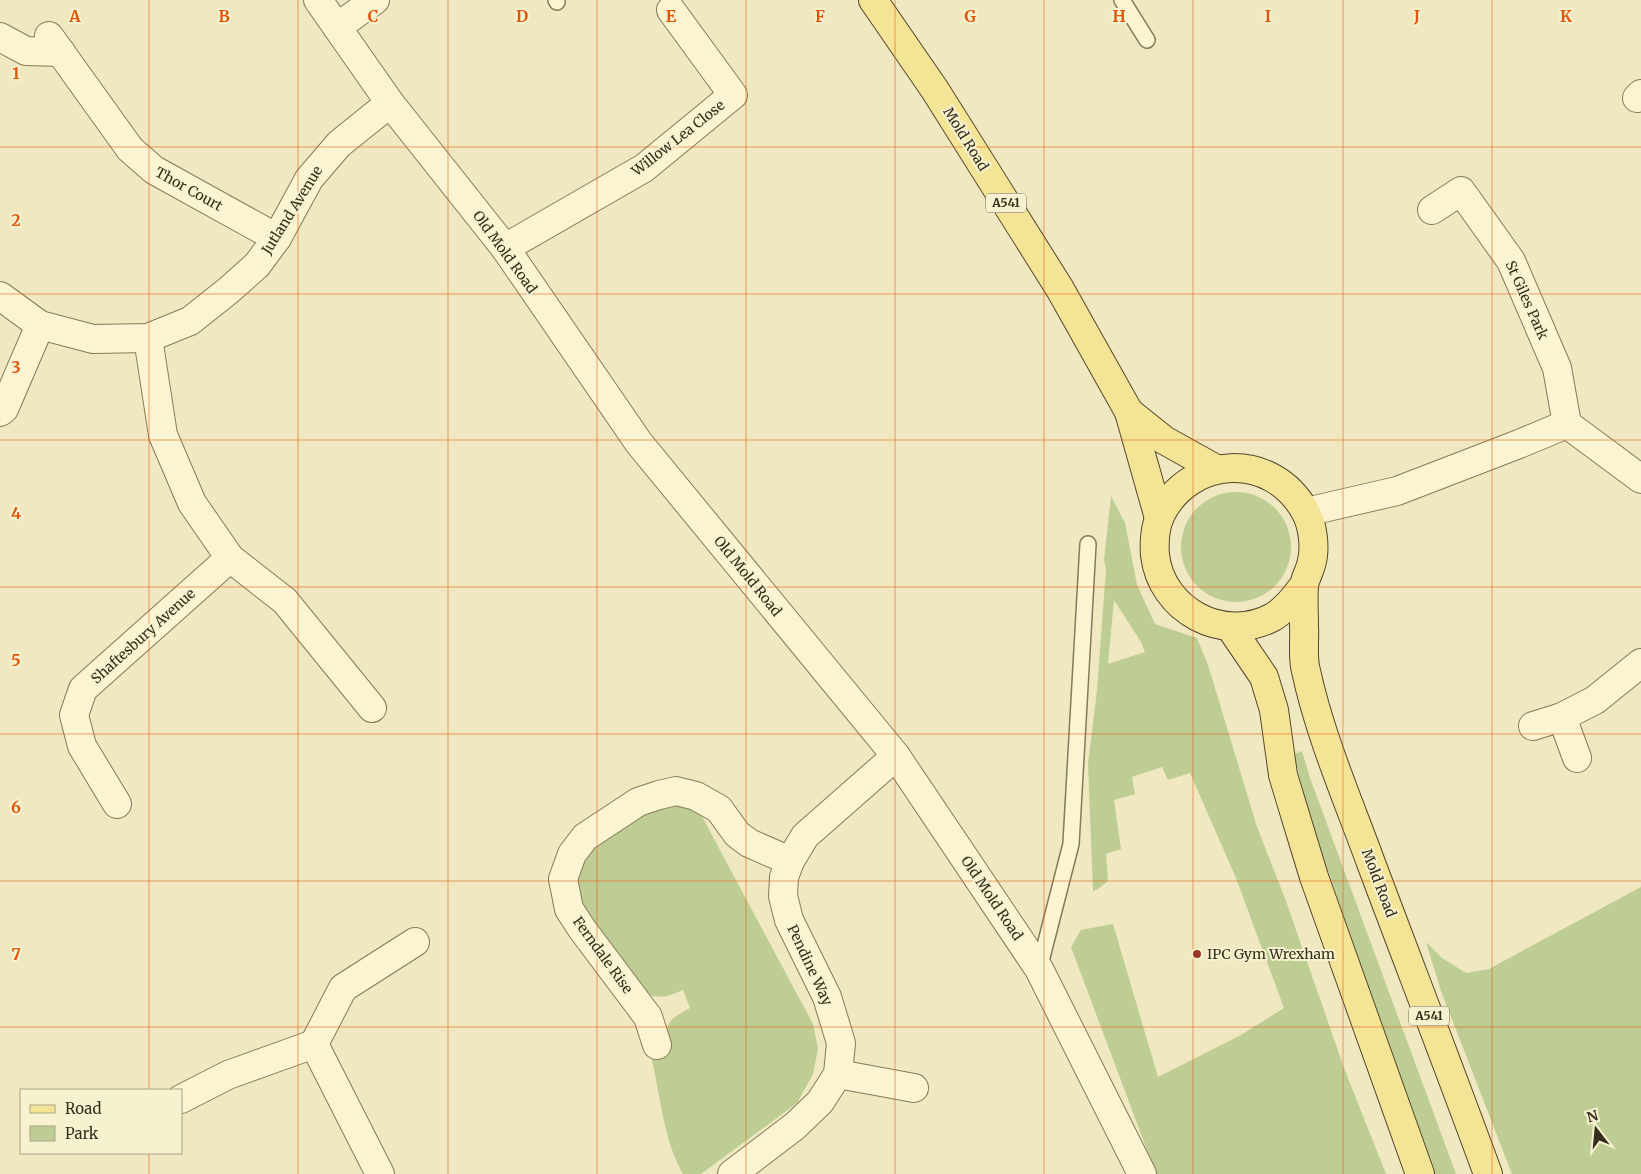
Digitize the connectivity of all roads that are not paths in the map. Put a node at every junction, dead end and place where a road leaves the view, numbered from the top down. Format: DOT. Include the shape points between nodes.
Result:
graph roads {
  1 [pos="318,0"];
  2 [pos="375,0"];
  3 [pos="873,0"];
  4 [pos="1122,0"];
  5 [pos="671,10"];
  6 [pos="337,27"];
  7 [pos="0,37"];
  8 [pos="1147,40"];
  9 [pos="390,102"];
  10 [pos="1432,210"];
  11 [pos="277,238"];
  12 [pos="505,248"];
  13 [pos="0,296"];
  14 [pos="40,325"];
  15 [pos="148,338"];
  16 [pos="0,412"];
  17 [pos="1129,412"];
  18 [pos="1567,424"];
  19 [pos="1216,469"];
  20 [pos="1641,479"];
  21 [pos="1306,512"];
  22 [pos="1159,518"];
  23 [pos="1088,544"];
  24 [pos="230,558"];
  25 [pos="1304,585"];
  26 [pos="1230,627"];
  27 [pos="1641,663"];
  28 [pos="372,708"];
  29 [pos="1562,717"];
  30 [pos="1533,726"];
  31 [pos="896,756"];
  32 [pos="1577,758"];
  33 [pos="117,804"];
  34 [pos="790,861"];
  35 [pos="415,942"];
  36 [pos="1040,969"];
  37 [pos="314,1044"];
  38 [pos="657,1045"];
  39 [pos="838,1074"];
  40 [pos="914,1088"];
  41 [pos="182,1098"];
  42 [pos="380,1174"];
  43 [pos="732,1174"];
  44 [pos="1142,1174"];
  45 [pos="1420,1174"];
  46 [pos="1488,1174"];
  1 -- 6 [label="street, Old Mold Road"];
  2 -- 6 [label="street"];
  3 -- 17 [label="main road, Mold Road / A541" via="935,90 1060,289"];
  4 -- 8 [label="lane"];
  5 -- 12 [label="street, Willow Lea Close" via="733,95 644,168"];
  6 -- 9 [label="street, Old Mold Road"];
  7 -- 11 [label="street, Thor Court" via="26,51 55,44 130,149 154,170"];
  9 -- 11 [label="street, Jutland Avenue" via="339,144 309,179"];
  9 -- 12 [label="street, Old Mold Road"];
  10 -- 18 [label="street, St Giles Park" via="1461,191 1512,261 1557,368"];
  11 -- 15 [label="street, Jutland Avenue" via="257,264 230,290 190,321"];
  12 -- 31 [label="street, Old Mold Road" via="639,443"];
  13 -- 14 [label="street, Jutland Avenue"];
  14 -- 15 [label="street, Jutland Avenue" via="93,339"];
  14 -- 16 [label="street"];
  15 -- 24 [label="street" via="163,435 192,503"];
  17 -- 19 [label="main road, Mold Road / A541" via="1164,440"];
  17 -- 22 [label="main road, Mold Road / A541"];
  18 -- 20 [label="street"];
  18 -- 21 [label="street" via="1397,491"];
  19 -- 21 [label="main road" via="1243,468 1268,475 1290,490"];
  19 -- 22 [label="main road" via="1192,479 1179,490"];
  21 -- 25 [label="main road" via="1313,536 1313,561"];
  22 -- 26 [label="main road" via="1154,542 1156,568 1167,591 1184,609 1206,622"];
  23 -- 36 [label="lane" via="1071,844"];
  24 -- 28 [label="street" via="285,601"];
  24 -- 33 [label="street, Shaftesbury Avenue" via="83,689 74,715 82,746"];
  25 -- 26 [label="main road" via="1291,603 1274,616 1252,625"];
  25 -- 46 [label="main road, Mold Road / A541" via="1305,668 1321,723"];
  26 -- 45 [label="main road" via="1264,676 1274,710 1283,775 1311,869"];
  27 -- 29 [label="street" via="1595,700"];
  29 -- 30 [label="street"];
  29 -- 32 [label="street"];
  31 -- 34 [label="street, Pendine Way" via="805,836"];
  31 -- 36 [label="street, Old Mold Road"];
  34 -- 38 [label="street, Ferndale Rise" via="749,843 737,834 719,810 696,796 676,791 638,802 585,837 572,854 563,879 569,909 648,1017"];
  34 -- 39 [label="street, Pendine Way" via="782,896 833,1016 841,1042"];
  35 -- 37 [label="street" via="343,988"];
  36 -- 44 [label="street, Old Mold Road"];
  37 -- 41 [label="street" via="228,1075"];
  37 -- 42 [label="street"];
  39 -- 40 [label="street"];
  39 -- 43 [label="street, Pendine Way" via="820,1102 796,1126"];
}
